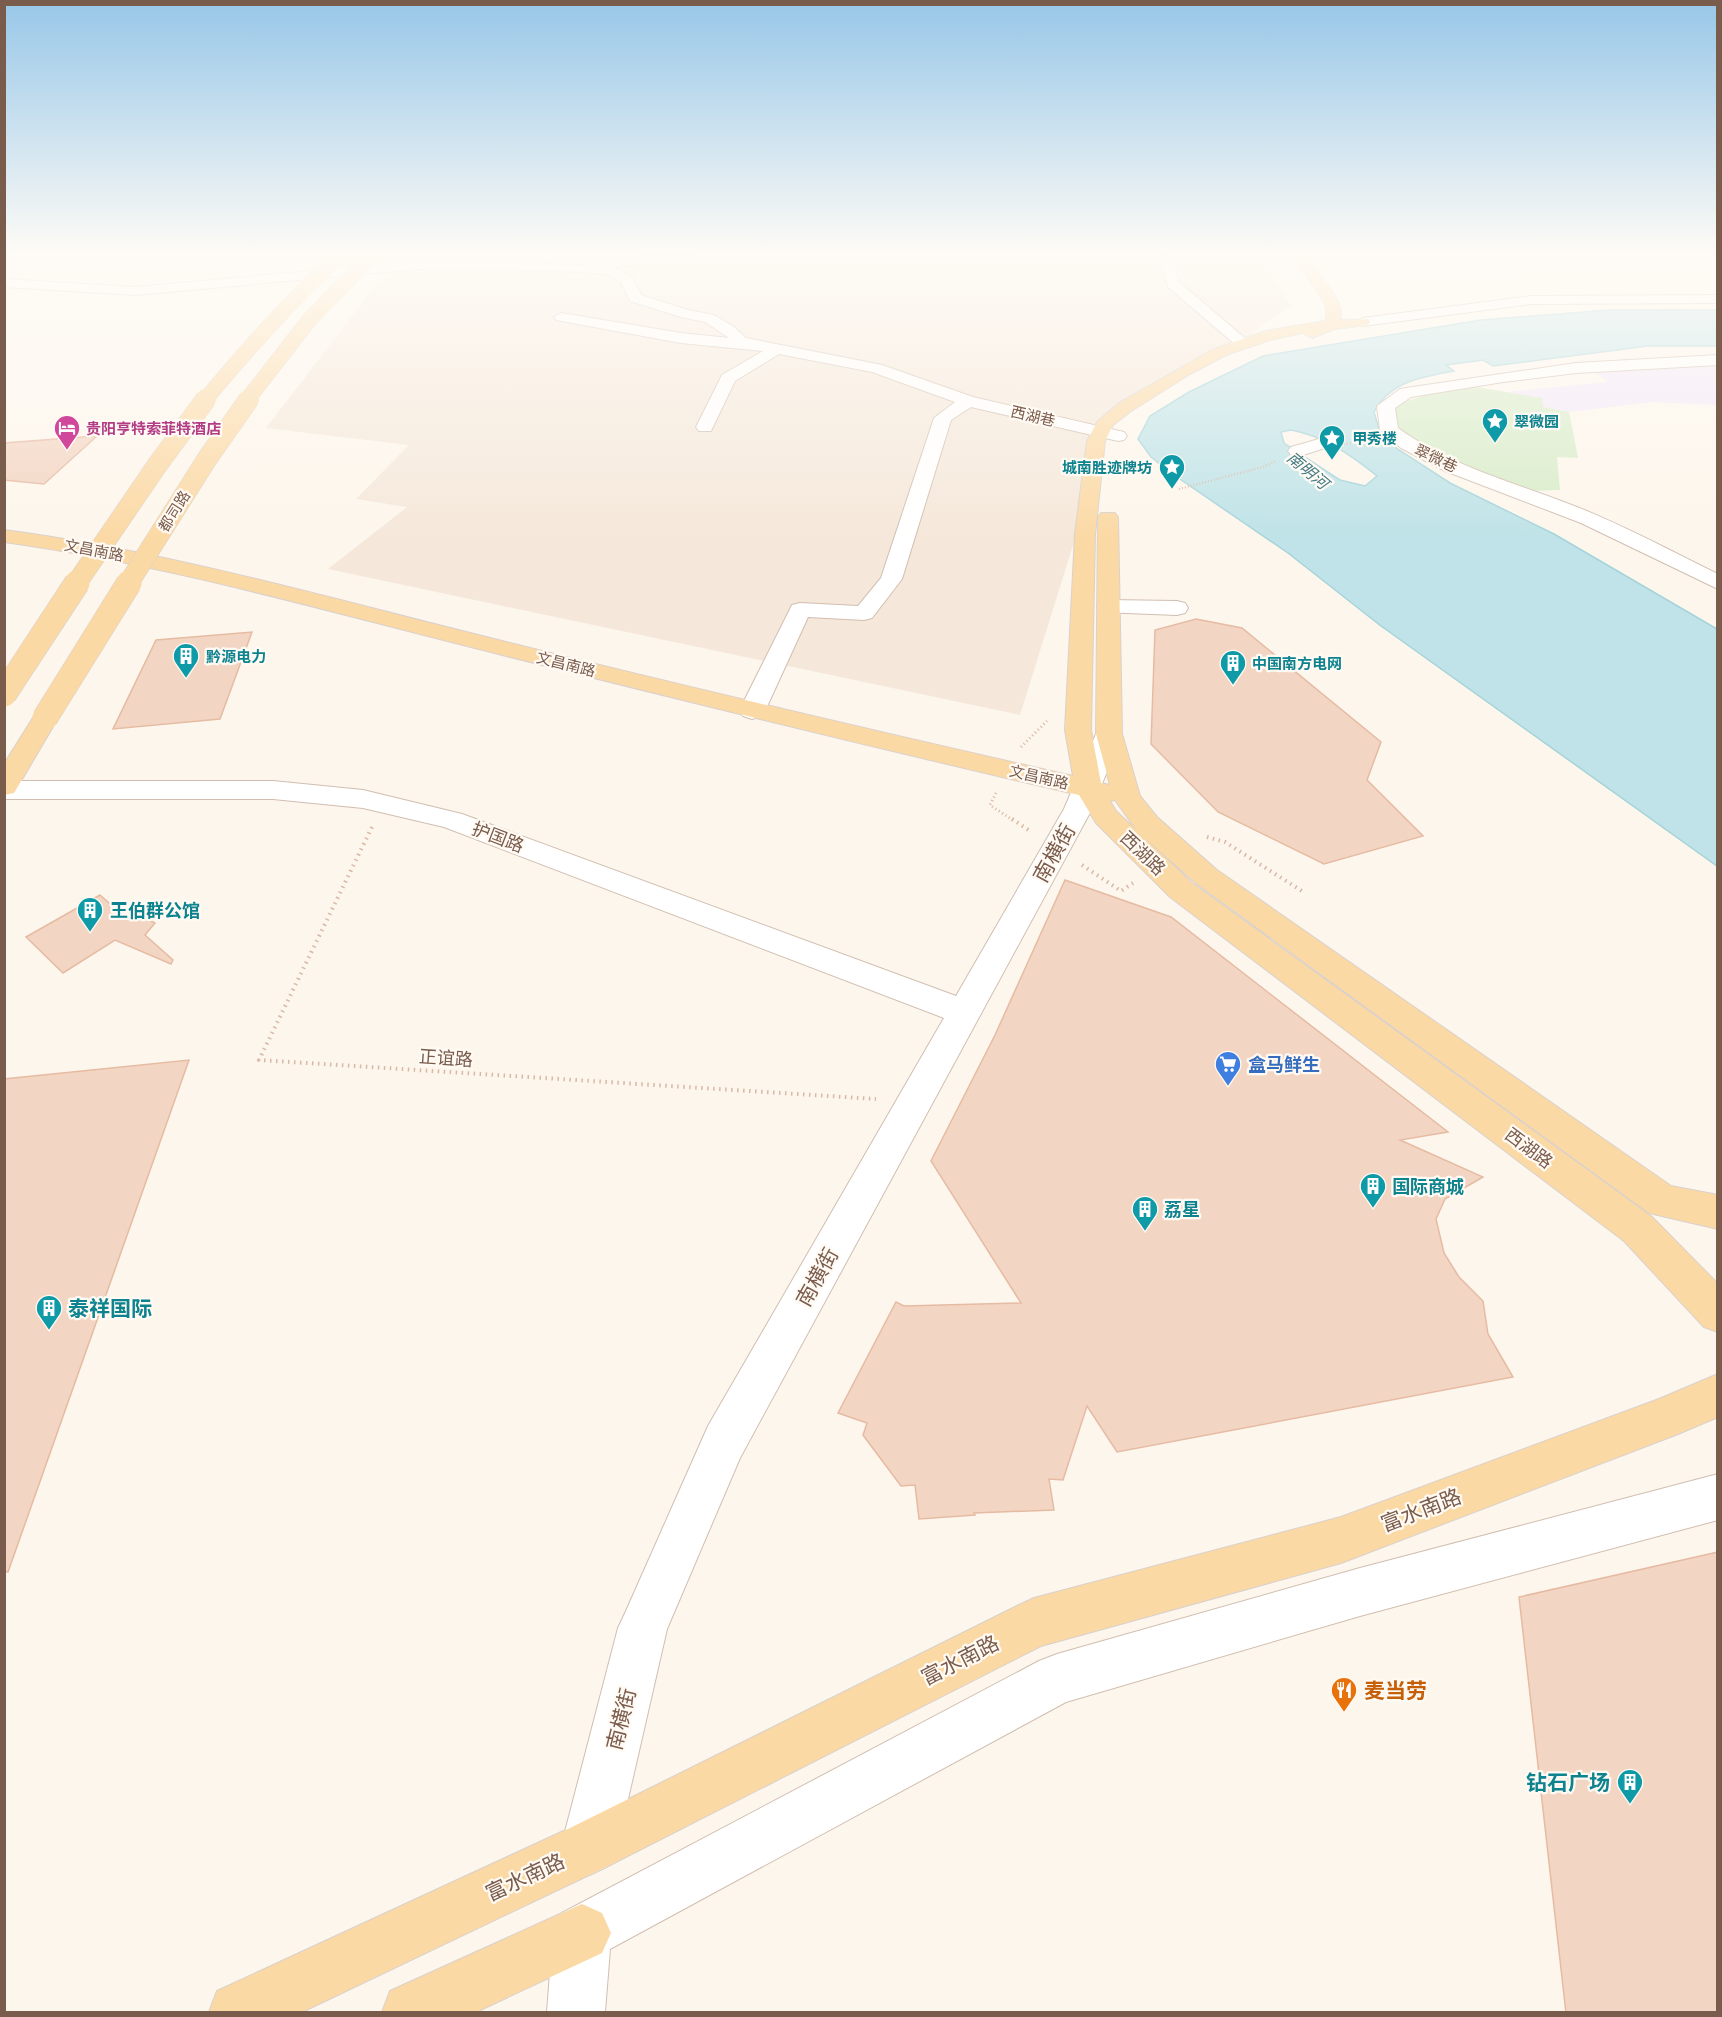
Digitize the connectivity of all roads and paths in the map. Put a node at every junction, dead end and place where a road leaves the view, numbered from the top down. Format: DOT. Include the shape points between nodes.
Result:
graph roads {
  1 [pos="247,350"];
  2 [pos="285,350"];
  3 [pos="775,350"];
  4 [pos="783,350"];
  5 [pos="1225,350"];
  6 [pos="1247,350"];
  7 [pos="1718,360"];
  8 [pos="968,401"];
  9 [pos="705,427"];
  10 [pos="1109,434"];
  11 [pos="1395,439"];
  12 [pos="1319,444"];
  13 [pos="1297,451"];
  14 [pos="1179,489"];
  15 [pos="4,536"];
  16 [pos="4,553"];
  17 [pos="1718,583"];
  18 [pos="1108,607"];
  19 [pos="1177,608"];
  20 [pos="4,694"];
  21 [pos="752,711"];
  22 [pos="1054,714"];
  23 [pos="1109,734"];
  24 [pos="1022,746"];
  25 [pos="4,789"];
  26 [pos="1126,797"];
  27 [pos="384,803"];
  28 [pos="1090,805"];
  29 [pos="1089,870"];
  30 [pos="1134,882"];
  31 [pos="966,1013"];
  32 [pos="916,1102"];
  33 [pos="1718,1212"];
  34 [pos="1718,1313"];
  35 [pos="1718,1395"];
  36 [pos="1718,1497"];
  37 [pos="589,1847"];
  38 [pos="582,1933"];
  39 [pos="238,2013"];
  40 [pos="411,2013"];
  41 [pos="576,2013"];
  1 -- 20 [label="main road, bridge" via="215,387 144,484"];
  2 -- 25 [label="main road, 都司路, bridge" via="192,482"];
  3 -- 9 [label="street" via="728,378"];
  4 -- 8 [label="street, 西湖巷" via="876,368"];
  5 -- 10 [label="main road, 西湖路" via="1154,389 1106,422"];
  6 -- 10 [label="main road, 西湖路" via="1137,411"];
  7 -- 11 [label="street, 翠微巷" via="1576,368 1406,393 1386,406 1389,430"];
  8 -- 10 [label="street, 西湖巷"];
  8 -- 21 [label="street" via="943,418 891,579 864,613 800,610"];
  10 -- 18 [label="main road, 西湖路" via="1115,442 1107,536"];
  10 -- 28 [label="main road, 西湖路" via="1096,441 1085,534 1078,730"];
  11 -- 12 [label="path"];
  11 -- 17 [label="street, 翠微巷" via="1581,516"];
  12 -- 13 [label="street"];
  13 -- 14 [label="path" via="1263,467"];
  15 -- 21 [label="main road, 文昌南路" via="187,569"];
  16 -- 28 [label="main road, 文昌南路" via="175,582"];
  18 -- 19 [label="street"];
  18 -- 23 [label="main road, 西湖路"];
  21 -- 28 [label="main road, 文昌南路"];
  22 -- 24 [label="path"];
  23 -- 26 [label="main road, 西湖路"];
  23 -- 28 [label="street, 南横街"];
  25 -- 27 [label="street, 护国路" via="273,790"];
  26 -- 28 [label="main road, 文昌南路"];
  26 -- 33 [label="main road, 西湖路" via="1147,824 1207,877 1662,1201"];
  27 -- 31 [label="street, 护国路" via="452,820"];
  27 -- 32 [label="path, 正谊路" via="259,1060"];
  28 -- 31 [label="street, 南横街"];
  28 -- 34 [label="main road, 西湖路" via="1181,890 1638,1229"];
  29 -- 30 [label="path" via="1121,891"];
  31 -- 32 [label="street, 南横街"];
  32 -- 37 [label="street, 南横街" via="724,1442 643,1628"];
  35 -- 37 [label="main road, 富水南路" via="1341,1540 1034,1623"];
  36 -- 38 [label="street" via="1360,1592 1057,1679"];
  37 -- 39 [label="main road, 富水南路"];
  38 -- 40 [label="main road"];
  38 -- 41 [label="street"];
}
